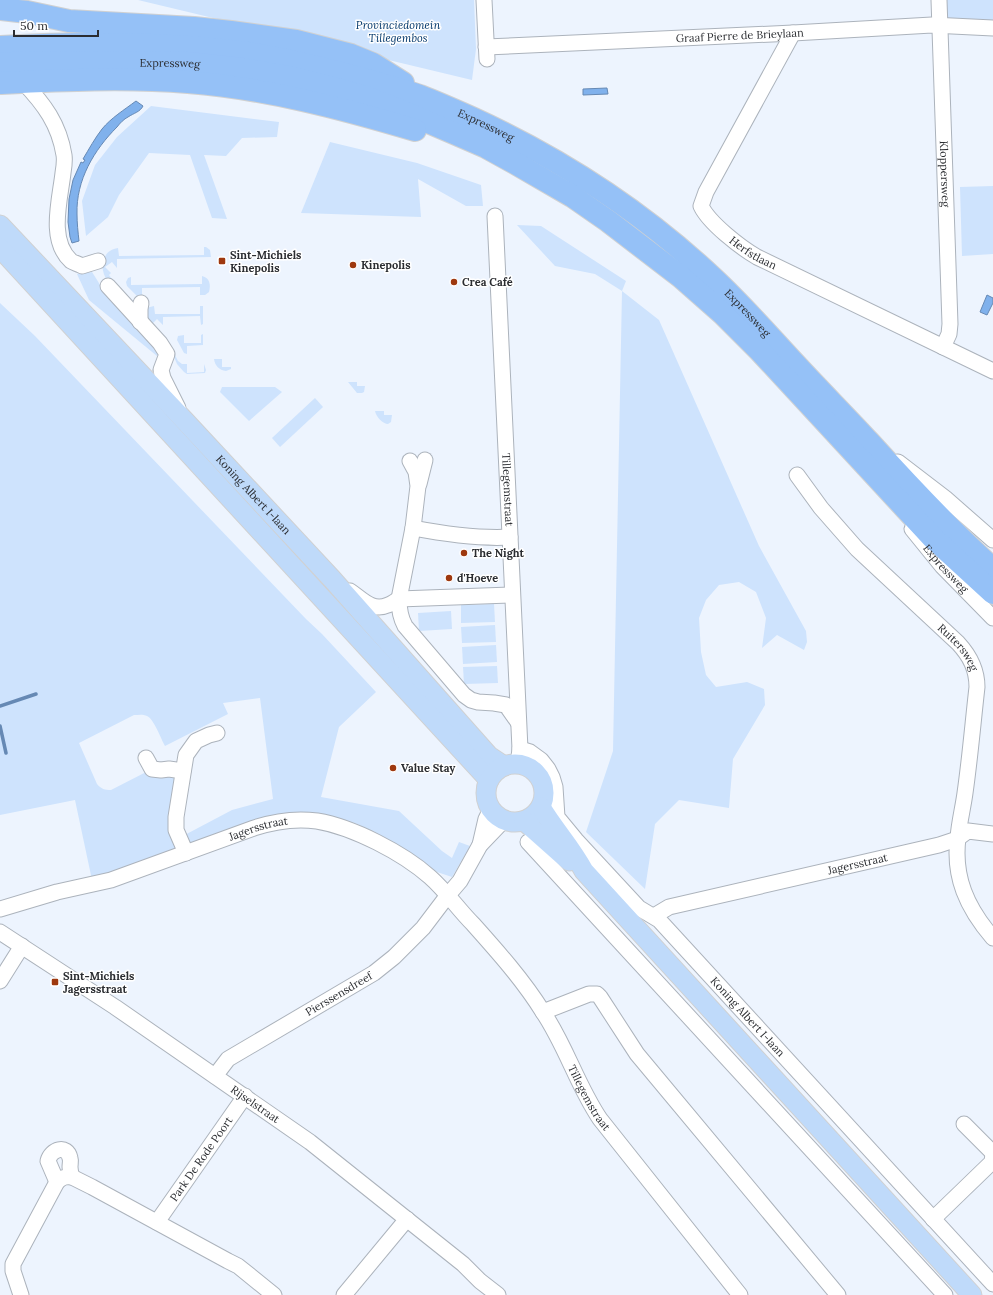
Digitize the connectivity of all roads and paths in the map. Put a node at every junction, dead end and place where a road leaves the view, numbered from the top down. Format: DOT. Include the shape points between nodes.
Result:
graph roads {
  1 [pos="484,0"];
  2 [pos="939,0"];
  3 [pos="0,9"];
  4 [pos="940,26"];
  5 [pos="993,28"];
  6 [pos="793,33"];
  7 [pos="0,47"];
  8 [pos="0,64"];
  9 [pos="0,82"];
  10 [pos="23,82"];
  11 [pos="420,96"];
  12 [pos="456,134"];
  13 [pos="495,216"];
  14 [pos="0,225"];
  15 [pos="0,248"];
  16 [pos="98,261"];
  17 [pos="108,286"];
  18 [pos="141,303"];
  19 [pos="140,322"];
  20 [pos="943,347"];
  21 [pos="993,372"];
  22 [pos="184,420"];
  23 [pos="843,440"];
  24 [pos="867,440"];
  25 [pos="418,461"];
  26 [pos="797,475"];
  27 [pos="413,528"];
  28 [pos="510,537"];
  29 [pos="993,540"];
  30 [pos="993,569"];
  31 [pos="332,579"];
  32 [pos="993,593"];
  33 [pos="512,596"];
  34 [pos="400,599"];
  35 [pos="993,618"];
  36 [pos="511,701"];
  37 [pos="217,733"];
  38 [pos="146,758"];
  39 [pos="514,760"];
  40 [pos="183,772"];
  41 [pos="489,780"];
  42 [pos="541,807"];
  43 [pos="497,815"];
  44 [pos="524,821"];
  45 [pos="993,834"];
  46 [pos="957,839"];
  47 [pos="528,842"];
  48 [pos="186,853"];
  49 [pos="574,868"];
  50 [pos="448,895"];
  51 [pos="0,910"];
  52 [pos="654,916"];
  53 [pos="0,932"];
  54 [pos="993,938"];
  55 [pos="22,946"];
  56 [pos="0,981"];
  57 [pos="543,1012"];
  58 [pos="215,1076"];
  59 [pos="245,1096"];
  60 [pos="964,1124"];
  61 [pos="993,1154"];
  62 [pos="72,1177"];
  63 [pos="57,1182"];
  64 [pos="406,1219"];
  65 [pos="933,1219"];
  66 [pos="157,1222"];
  67 [pos="993,1284"];
  68 [pos="21,1295"];
  69 [pos="274,1295"];
  70 [pos="344,1295"];
  71 [pos="498,1295"];
  72 [pos="740,1295"];
  73 [pos="838,1295"];
  74 [pos="945,1295"];
  75 [pos="972,1295"];
  1 -- 6 [label="street, Graaf Pierre de Brieylaan" via="487,54"];
  2 -- 4 [label="street, Kloppersweg"];
  3 -- 11 [label="highway" via="69,21 194,28 296,41 351,55 373,64"];
  4 -- 5 [label="street, Graaf Pierre de Brieylaan"];
  4 -- 6 [label="street, Graaf Pierre de Brieylaan"];
  4 -- 20 [label="street, Kloppersweg" via="950,329"];
  6 -- 20 [label="street, Herfstlaan" via="706,192 701,206 704,213 740,246 757,256"];
  7 -- 11 [label="highway, Expressweg" via="124,44 192,47 293,61"];
  8 -- 12 [label="highway, Expressweg" via="189,63 243,69 333,88 366,98"];
  9 -- 10 [label="highway"];
  10 -- 12 [label="highway" via="108,79 196,83 296,99 417,130"];
  10 -- 16 [label="street" via="52,118 60,135 65,157 57,213 63,251 72,261 82,266"];
  11 -- 24 [label="highway, Expressweg" via="513,137 549,156 639,216 717,282"];
  12 -- 23 [label="highway, Expressweg" via="486,147 572,196 681,277 760,351"];
  13 -- 28 [label="street, Tillegemstraat"];
  14 -- 22 [label="main road, Koning Albert I-laan"];
  15 -- 41 [label="main road, Koning Albert I-laan"];
  17 -- 19 [label="street"];
  18 -- 19 [label="street"];
  19 -- 22 [label="street" via="168,354 161,370 162,378"];
  20 -- 21 [label="street, Herfstlaan"];
  22 -- 31 [label="main road, Koning Albert I-laan"];
  23 -- 32 [label="highway, Expressweg" via="933,538"];
  23 -- 35 [label="street, Expressweg" via="942,566"];
  24 -- 29 [label="street, Expressweg" via="945,498"];
  24 -- 30 [label="highway, Expressweg" via="951,530"];
  25 -- 27 [label="street"];
  26 -- 46 [label="street, Ruitersweg" via="821,508 857,549 954,639 974,666 977,687"];
  27 -- 28 [label="street" via="494,538"];
  27 -- 34 [label="street"];
  28 -- 33 [label="street, Tillegemstraat"];
  31 -- 34 [label="street" via="370,606 388,606"];
  31 -- 39 [label="main road, Koning Albert I-laan" via="488,756"];
  33 -- 34 [label="street"];
  33 -- 36 [label="street, Tillegemstraat"];
  34 -- 36 [label="street" via="401,618 405,626 464,695 478,702"];
  36 -- 39 [label="street, Tillegemstraat" via="518,722"];
  37 -- 40 [label="street" via="196,741 186,755"];
  38 -- 40 [label="street" via="152,769"];
  39 -- 41 [label="main road" via="498,770"];
  39 -- 42 [label="main road, Koning Albert I-laan" via="534,770 539,776 545,792"];
  39 -- 52 [label="street, Koning Albert I-laan" via="530,752 541,760 548,768 555,787 557,817 639,908"];
  40 -- 48 [label="street" via="176,830"];
  41 -- 43 [label="main road" via="486,796"];
  42 -- 44 [label="main road" via="536,814"];
  42 -- 49 [label="main road, Koning Albert I-laan"];
  43 -- 44 [label="main road" via="516,823"];
  43 -- 50 [label="street" via="486,819 480,845 460,881"];
  44 -- 49 [label="main road, Koning Albert I-laan"];
  45 -- 46 [label="street" via="968,831"];
  46 -- 52 [label="street, Jagersstraat" via="669,907"];
  46 -- 54 [label="street" via="958,874 962,887 977,917"];
  47 -- 49 [label="street, Koning Albert I-laan"];
  48 -- 50 [label="street, Jagersstraat" via="268,823 291,820 317,822 340,827 394,851 425,873"];
  48 -- 51 [label="street, Jagersstraat" via="111,880 57,892"];
  49 -- 74 [label="street, Koning Albert I-laan"];
  49 -- 75 [label="main road, Koning Albert I-laan"];
  50 -- 57 [label="street, Tillegemstraat" via="508,964"];
  50 -- 58 [label="street, Pierssensdreef" via="423,928 385,965 228,1059"];
  52 -- 65 [label="street, Koning Albert I-laan"];
  53 -- 55 [label="street, Rijselstraat"];
  55 -- 56 [label="street"];
  55 -- 58 [label="street, Rijselstraat"];
  57 -- 72 [label="street, Tillegemstraat" via="598,1116"];
  57 -- 73 [label="street" via="590,994 597,994 636,1054"];
  58 -- 59 [label="street, Rijselstraat"];
  59 -- 64 [label="street, Rijselstraat" via="310,1142"];
  59 -- 66 [label="street, Park De Rode Poort"];
  60 -- 61 [label="street"];
  61 -- 65 [label="street" via="992,1162"];
  62 -- 63 [label="street" via="64,1176"];
  62 -- 63 [label="street" via="69,1155 64,1150 57,1150 50,1154 48,1161"];
  62 -- 66 [label="street"];
  63 -- 68 [label="street" via="13,1264"];
  64 -- 70 [label="street"];
  64 -- 71 [label="street, Rijselstraat"];
  65 -- 67 [label="street, Koning Albert I-laan"];
  66 -- 69 [label="street" via="238,1266"];
}
